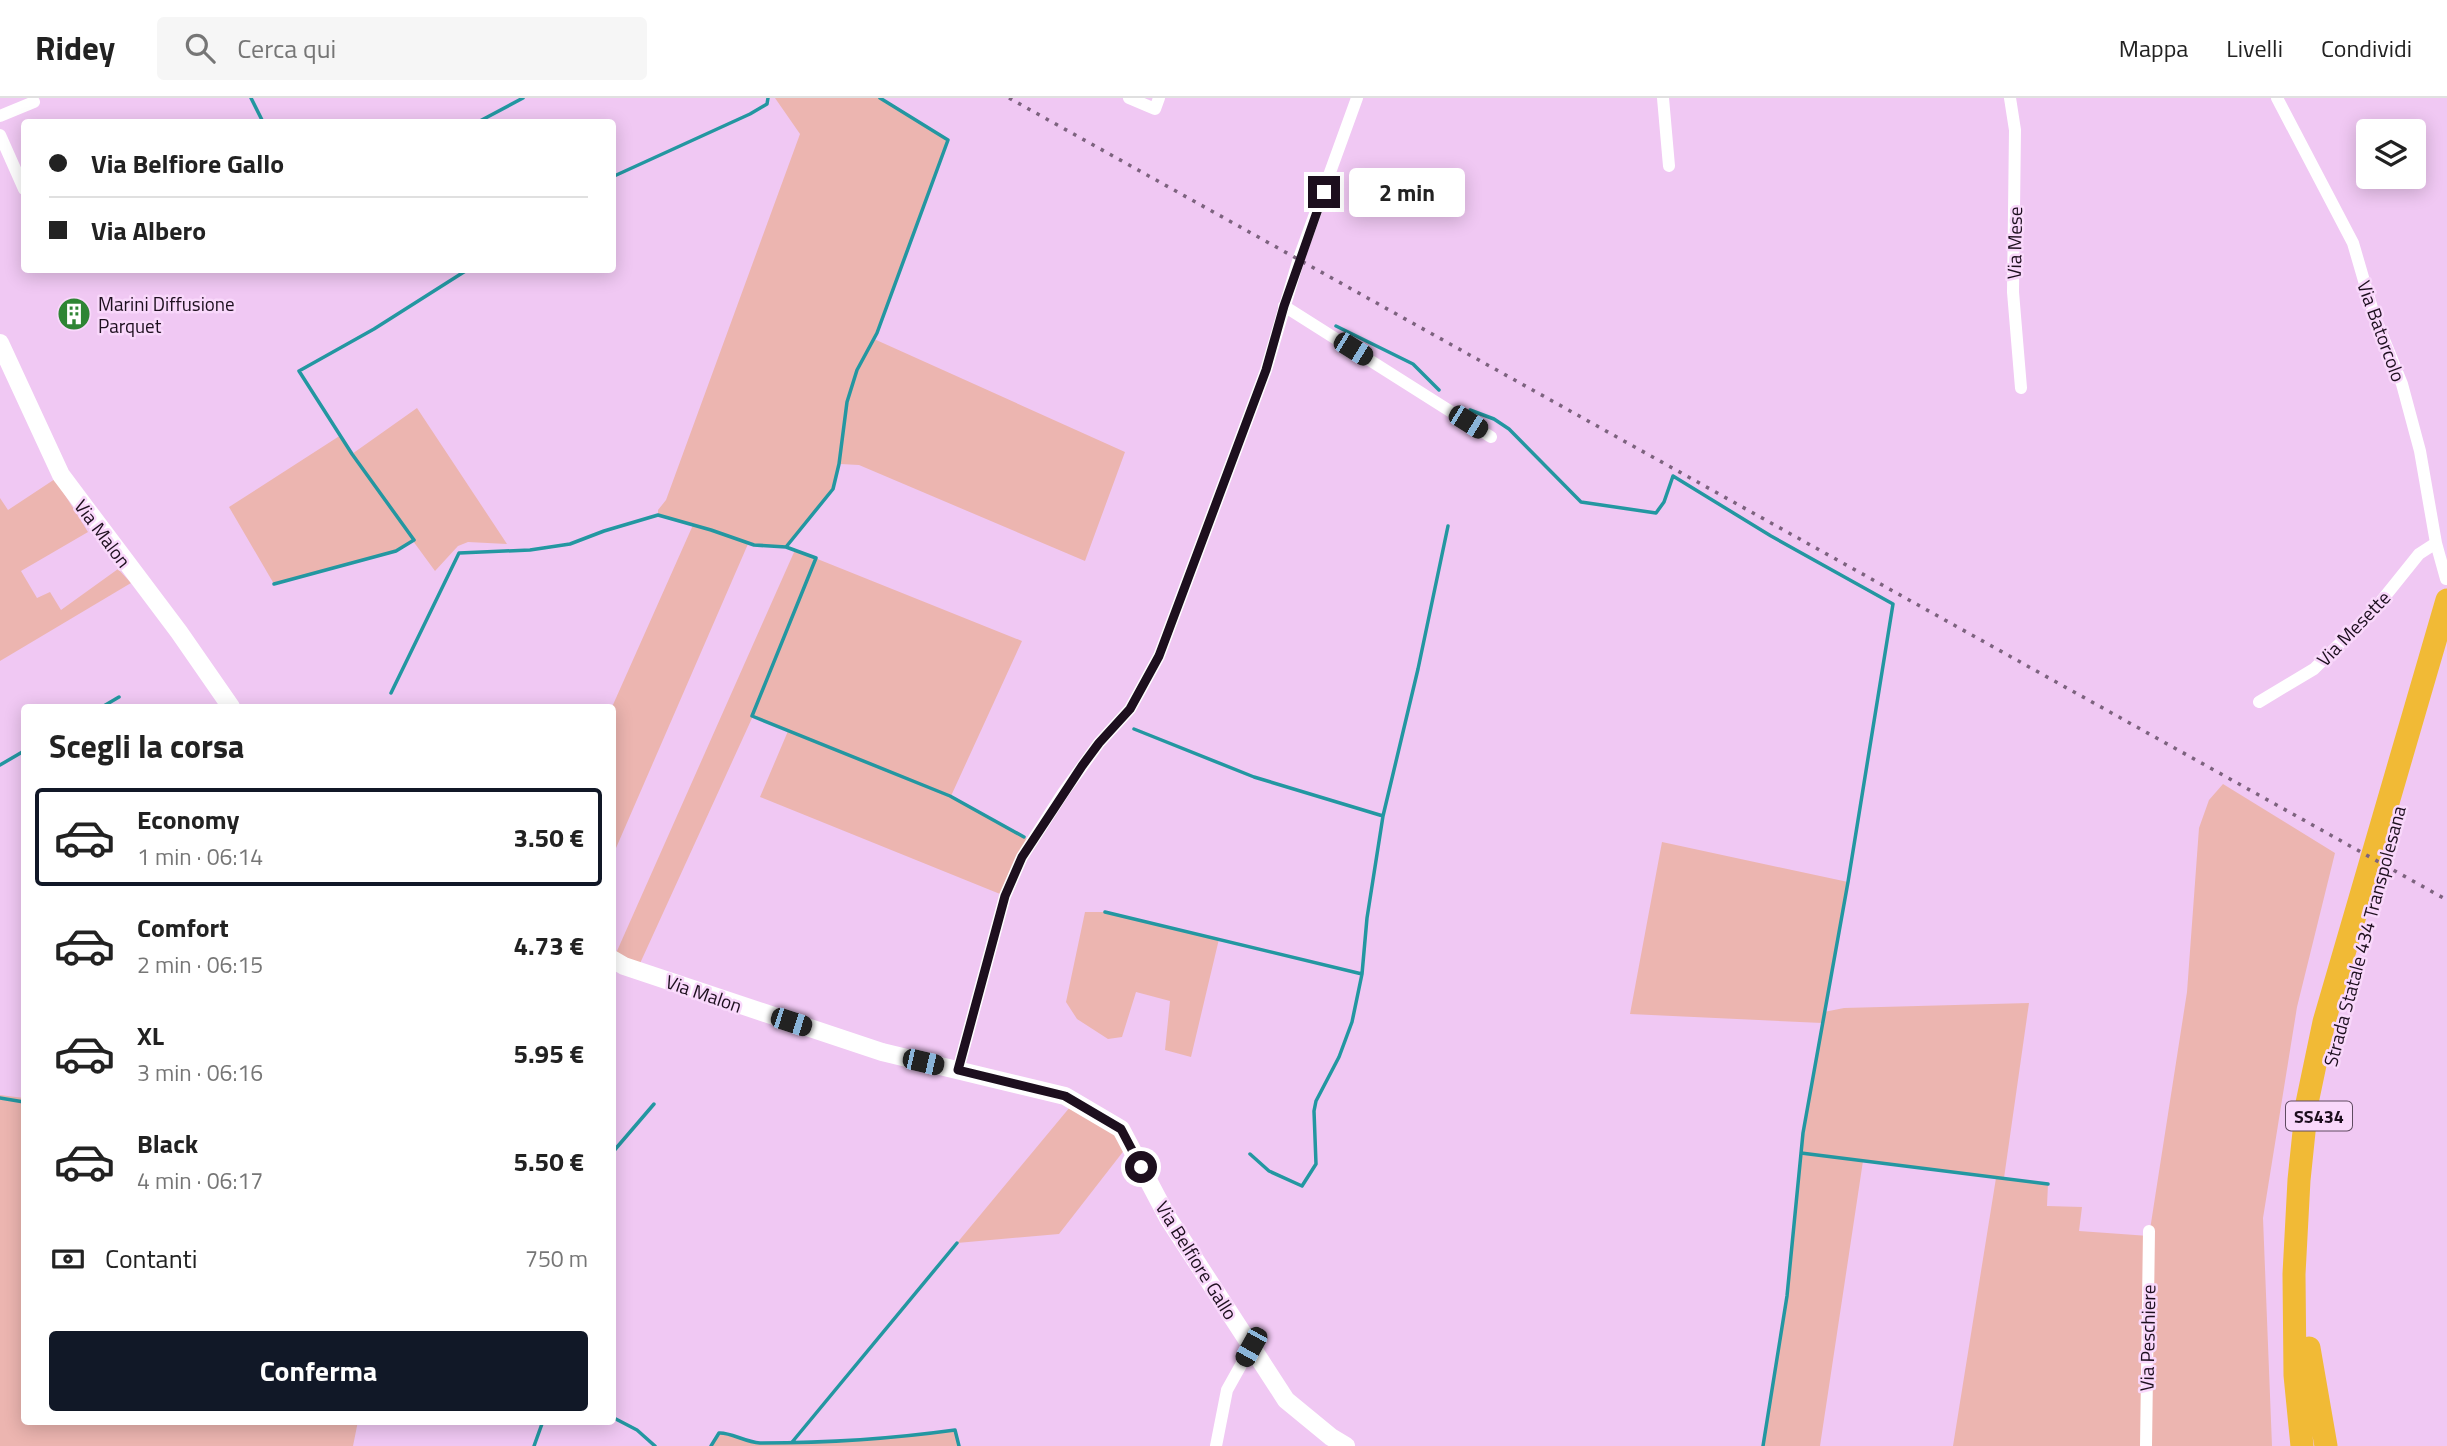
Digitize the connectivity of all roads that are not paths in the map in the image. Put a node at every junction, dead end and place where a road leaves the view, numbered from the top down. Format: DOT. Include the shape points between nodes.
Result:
graph roads {
  1 [pos="1129,98"];
  2 [pos="1159,98"];
  3 [pos="1357,98"];
  4 [pos="1663,98"];
  5 [pos="2010,98"];
  6 [pos="2277,98"];
  7 [pos="34,102"];
  8 [pos="0,116"];
  9 [pos="0,135"];
  10 [pos="1669,166"];
  11 [pos="21,182"];
  12 [pos="1284,306"];
  13 [pos="0,343"];
  14 [pos="2021,388"];
  15 [pos="1491,437"];
  16 [pos="2436,543"];
  17 [pos="2446,579"];
  18 [pos="2447,600"];
  19 [pos="2447,642"];
  20 [pos="2259,702"];
  21 [pos="230,704"];
  22 [pos="2390,815"];
  23 [pos="2353,938"];
  24 [pos="616,961"];
  25 [pos="958,1070"];
  26 [pos="2149,1231"];
  27 [pos="1251,1347"];
  28 [pos="2309,1348"];
  29 [pos="2302,1443"];
  30 [pos="1216,1446"];
  31 [pos="1346,1446"];
  32 [pos="2147,1446"];
  33 [pos="2326,1446"];
  1 -- 2 [label="street" via="1155,109"];
  3 -- 12 [label="street"];
  4 -- 10 [label="street"];
  5 -- 14 [label="street, Via Mese" via="2015,130 2013,292"];
  6 -- 16 [label="street, Via Batorcolo" via="2353,243 2420,451"];
  7 -- 8 [label="street"];
  9 -- 11 [label="street"];
  12 -- 15 [label="street"];
  12 -- 25 [label="street" via="1266,370 1159,656 1130,709 1099,743 1031,841 1005,896"];
  13 -- 21 [label="street, Via Malon" via="61,475"];
  16 -- 17 [label="street, Via Batorcolo"];
  16 -- 20 [label="street, Via Mesette" via="2423,550 2374,610 2314,669"];
  18 -- 22 [label="highway, Strada Statale 434 Transpolesana / SS434"];
  19 -- 22 [label="highway, Strada Statale 434 Transpolesana / SS434"];
  22 -- 23 [label="highway, Strada Statale 434 Transpolesana / SS434"];
  23 -- 28 [label="highway, Strada Statale 434 Transpolesana / SS434" via="2320,1105 2309,1219"];
  23 -- 29 [label="highway, Strada Statale 434 Transpolesana / SS434" via="2324,1022 2307,1103 2294,1273 2287,1292 2287,1368"];
  24 -- 25 [label="street, Via Malon" via="877,1051"];
  25 -- 27 [label="street, Via Belfiore Gallo" via="1065,1096 1121,1129 1168,1218"];
  26 -- 32 [label="street, Via Peschiere"];
  27 -- 30 [label="street" via="1227,1390"];
  27 -- 31 [label="street, Via Belfiore Gallo" via="1286,1400"];
  28 -- 29 [label="highway, Strada Statale 434 Transpolesana / SS434"];
  28 -- 33 [label="highway"];
}
